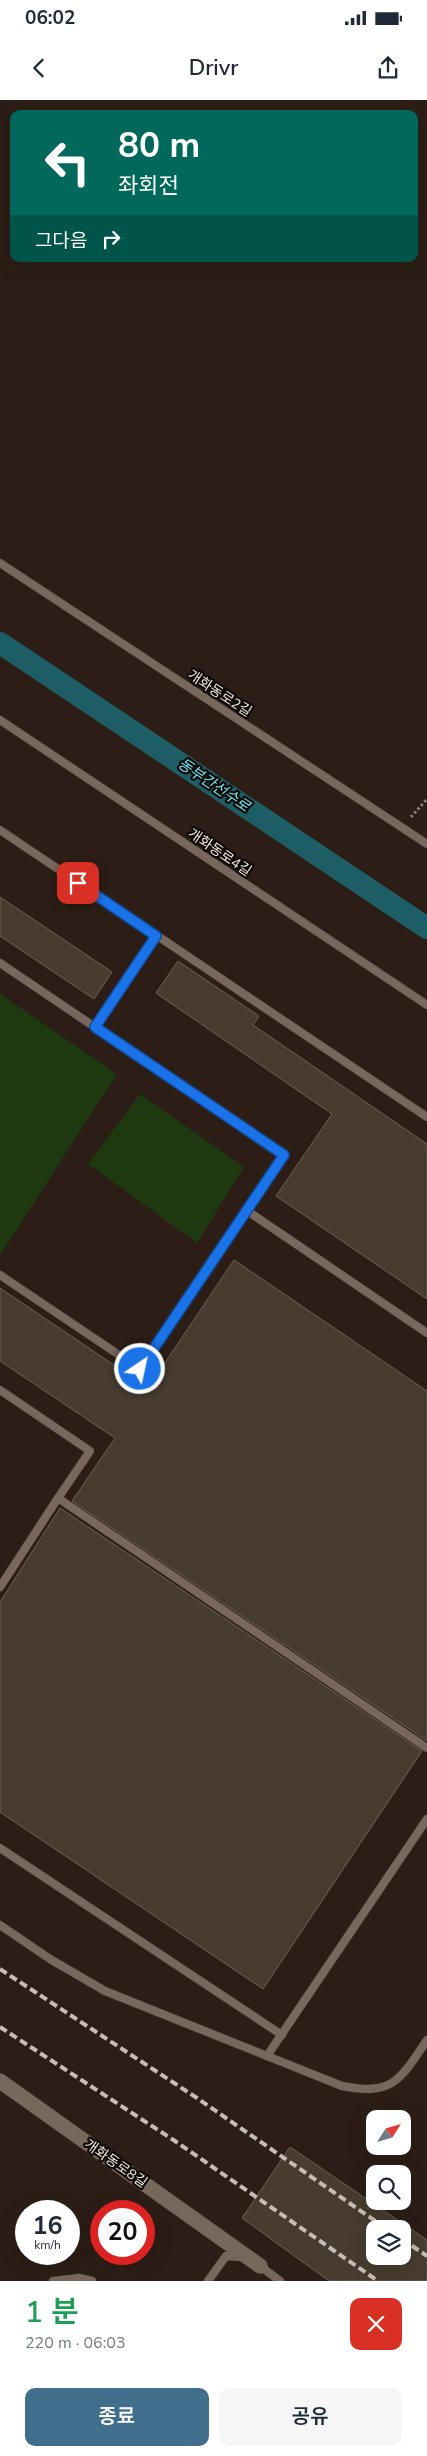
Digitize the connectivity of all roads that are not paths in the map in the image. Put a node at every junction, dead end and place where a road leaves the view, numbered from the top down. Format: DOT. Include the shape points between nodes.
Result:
graph roads {
  1 [pos="0,562"];
  2 [pos="0,720"];
  3 [pos="0,830"];
  4 [pos="427,844"];
  5 [pos="156,936"];
  6 [pos="0,963"];
  7 [pos="427,1005"];
  8 [pos="95,1027"];
  9 [pos="427,1117"];
  10 [pos="246,1210"];
  11 [pos="0,1275"];
  12 [pos="427,1332"];
  13 [pos="0,1390"];
  14 [pos="58,1498"];
  15 [pos="0,1587"];
  16 [pos="427,1748"];
  17 [pos="427,1819"];
  18 [pos="0,1848"];
  19 [pos="0,1925"];
  20 [pos="282,2035"];
  21 [pos="427,2040"];
  22 [pos="267,2056"];
  23 [pos="0,2081"];
  24 [pos="242,2257"];
  25 [pos="260,2266"];
  26 [pos="53,2281"];
  27 [pos="92,2281"];
  28 [pos="208,2281"];
  29 [pos="280,2281"];
  1 -- 4 [label="lane, 개화동로2길"];
  2 -- 7 [label="lane, 개화동로4길"];
  3 -- 5 [label="lane"];
  5 -- 8 [label="lane"];
  5 -- 9 [label="lane"];
  6 -- 8 [label="lane"];
  8 -- 10 [label="lane" via="284,1155"];
  10 -- 11 [label="lane" via="140,1369"];
  10 -- 12 [label="lane"];
  13 -- 14 [label="lane" via="90,1451"];
  14 -- 15 [label="lane"];
  14 -- 16 [label="lane"];
  17 -- 20 [label="lane"];
  18 -- 20 [label="lane"];
  19 -- 22 [label="lane" via="105,1991"];
  20 -- 22 [label="lane"];
  21 -- 22 [label="lane" via="404,2073 388,2086 367,2090 342,2086"];
  23 -- 25 [label="street, 개화동로8길"];
  24 -- 28 [label="lane" via="226,2256"];
  25 -- 29 [label="lane, 개화동로8길"];
  26 -- 27 [label="lane" via="79,2278"];
}
